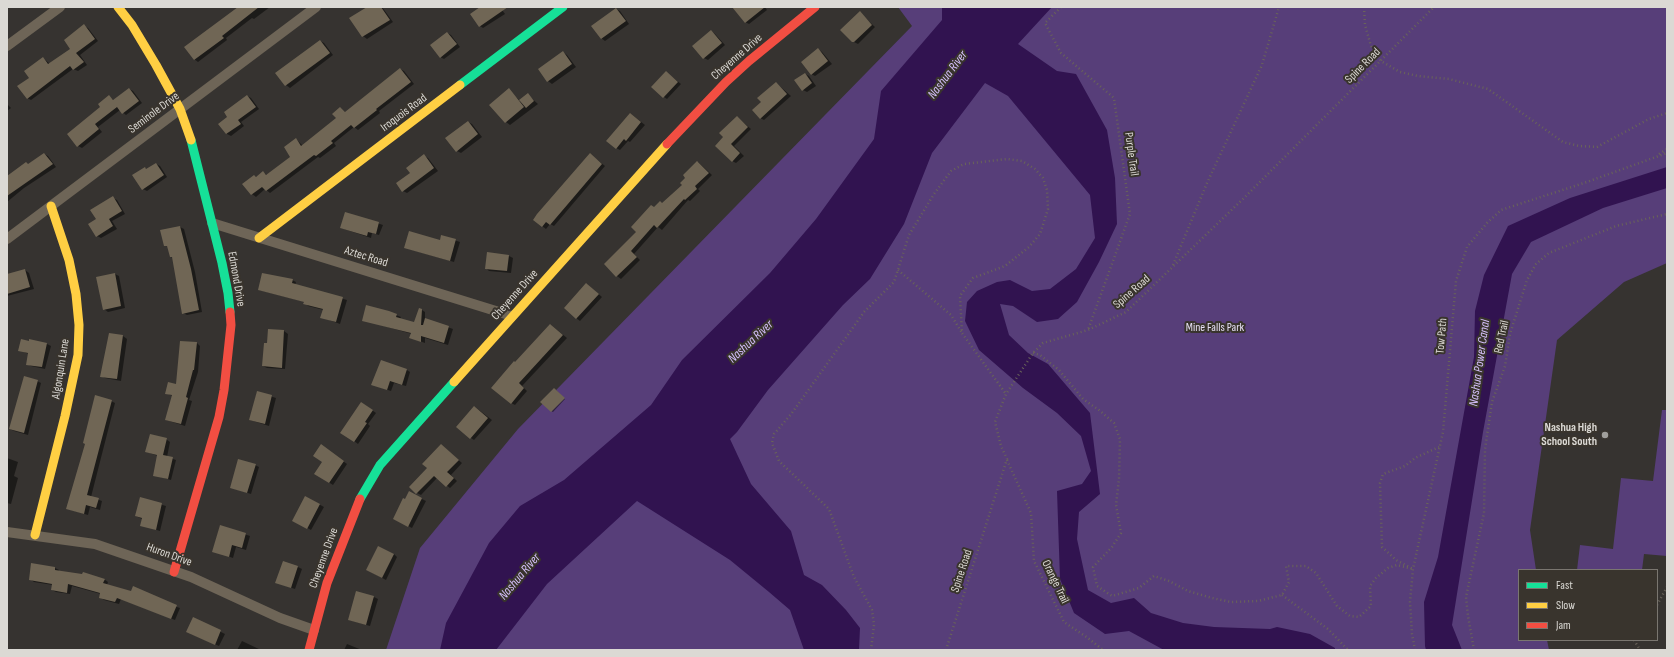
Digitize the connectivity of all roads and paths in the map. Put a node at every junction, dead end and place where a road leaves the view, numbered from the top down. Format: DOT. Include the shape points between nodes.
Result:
graph roads {
  1 [pos="60,7"];
  2 [pos="118,7"];
  3 [pos="316,7"];
  4 [pos="563,7"];
  5 [pos="1061,7"];
  6 [pos="1279,7"];
  7 [pos="1364,7"];
  8 [pos="1434,7"];
  9 [pos="810,9"];
  10 [pos="7,46"];
  11 [pos="1382,61"];
  12 [pos="180,109"];
  13 [pos="1667,113"];
  14 [pos="1667,149"];
  15 [pos="1667,153"];
  16 [pos="1657,156"];
  17 [pos="51,206"];
  18 [pos="1667,214"];
  19 [pos="212,223"];
  20 [pos="259,238"];
  21 [pos="7,239"];
  22 [pos="1172,268"];
  23 [pos="898,269"];
  24 [pos="512,316"];
  25 [pos="1088,330"];
  26 [pos="962,333"];
  27 [pos="1033,353"];
  28 [pos="1006,394"];
  29 [pos="1439,447"];
  30 [pos="1007,459"];
  31 [pos="7,532"];
  32 [pos="36,535"];
  33 [pos="1414,569"];
  34 [pos="174,572"];
  35 [pos="1667,587"];
  36 [pos="1282,595"];
  37 [pos="1658,603"];
  38 [pos="314,630"];
  39 [pos="1635,641"];
  40 [pos="309,650"];
  41 [pos="871,650"];
  42 [pos="946,650"];
  43 [pos="1103,650"];
  44 [pos="1348,650"];
  45 [pos="1415,650"];
  46 [pos="1474,650"];
  47 [pos="1640,650"];
  1 -- 10 [label="street"];
  2 -- 12 [label="street, Edmond Drive" via="136,32"];
  3 -- 12 [label="street, Seminole Drive"];
  4 -- 20 [label="street, Iroquois Road"];
  5 -- 25 [label="path, Purple Trail" via="1045,23 1061,53 1114,98 1130,214"];
  6 -- 22 [label="path" via="1262,65 1207,183"];
  7 -- 11 [label="path" via="1365,25 1372,46"];
  8 -- 11 [label="path, Spine Road"];
  9 -- 24 [label="street, Cheyenne Drive" via="704,104"];
  11 -- 13 [label="path" via="1400,72 1449,79 1488,89 1563,142 1579,146 1597,147 1649,119"];
  11 -- 22 [label="path, Spine Road"];
  12 -- 17 [label="street, Seminole Drive"];
  12 -- 19 [label="street, Edmond Drive" via="189,132"];
  14 -- 16 [label="path"];
  15 -- 16 [label="path, Tow Path"];
  16 -- 29 [label="path, Tow Path" via="1501,210 1487,222 1467,247 1456,281 1443,432"];
  17 -- 21 [label="street, Seminole Drive"];
  17 -- 32 [label="street, Algonquin Lane" via="69,260 76,294 78,355"];
  18 -- 46 [label="path, Red Trail" via="1616,226 1549,253 1536,264 1527,280 1510,334 1505,366 1492,402 1485,449 1484,513 1466,597"];
  19 -- 20 [label="street, Aztec Road"];
  19 -- 34 [label="street, Edmond Drive" via="228,293 231,325 229,355 219,417"];
  20 -- 24 [label="street, Aztec Road"];
  22 -- 25 [label="path, Spine Road" via="1126,312"];
  23 -- 26 [label="path" via="951,315"];
  23 -- 26 [label="path" via="909,235 951,171 964,164 1007,159 1022,161 1035,169 1043,178 1047,190 1048,209 1040,234 1029,247 1005,266 973,278 960,296"];
  23 -- 41 [label="path" via="894,282 864,312 792,413 774,434 772,443 779,461 829,509 854,577 872,610 874,625"];
  24 -- 38 [label="street, Cheyenne Drive" via="396,445 373,475 354,512 337,556"];
  25 -- 27 [label="path, Spine Road" via="1043,343"];
  26 -- 28 [label="path"];
  27 -- 28 [label="path, Spine Road"];
  27 -- 36 [label="path" via="1040,354 1083,399 1114,423 1120,439 1116,505 1121,533 1093,567 1098,586 1112,596 1140,588 1154,576 1188,591 1231,602 1258,601"];
  28 -- 30 [label="path, Spine Road" via="995,422"];
  29 -- 33 [label="path, Tow Path"];
  29 -- 33 [label="path" via="1415,458 1405,466 1383,474 1380,483 1382,547 1396,560"];
  30 -- 42 [label="path, Spine Road"];
  30 -- 43 [label="path, Orange Trail" via="1031,513 1034,561 1064,622"];
  31 -- 32 [label="street, Huron Drive"];
  32 -- 34 [label="street, Huron Drive" via="95,544"];
  33 -- 36 [label="path" via="1397,565 1388,568 1376,578 1370,586 1371,606 1359,617 1350,616 1337,606 1316,573 1306,566 1286,566 1289,582"];
  33 -- 45 [label="path, Tow Path" via="1410,602"];
  34 -- 38 [label="street, Huron Drive"];
  35 -- 37 [label="path"];
  36 -- 44 [label="path" via="1328,629"];
  38 -- 40 [label="street, Cheyenne Drive"];
  39 -- 47 [label="path"];
}
